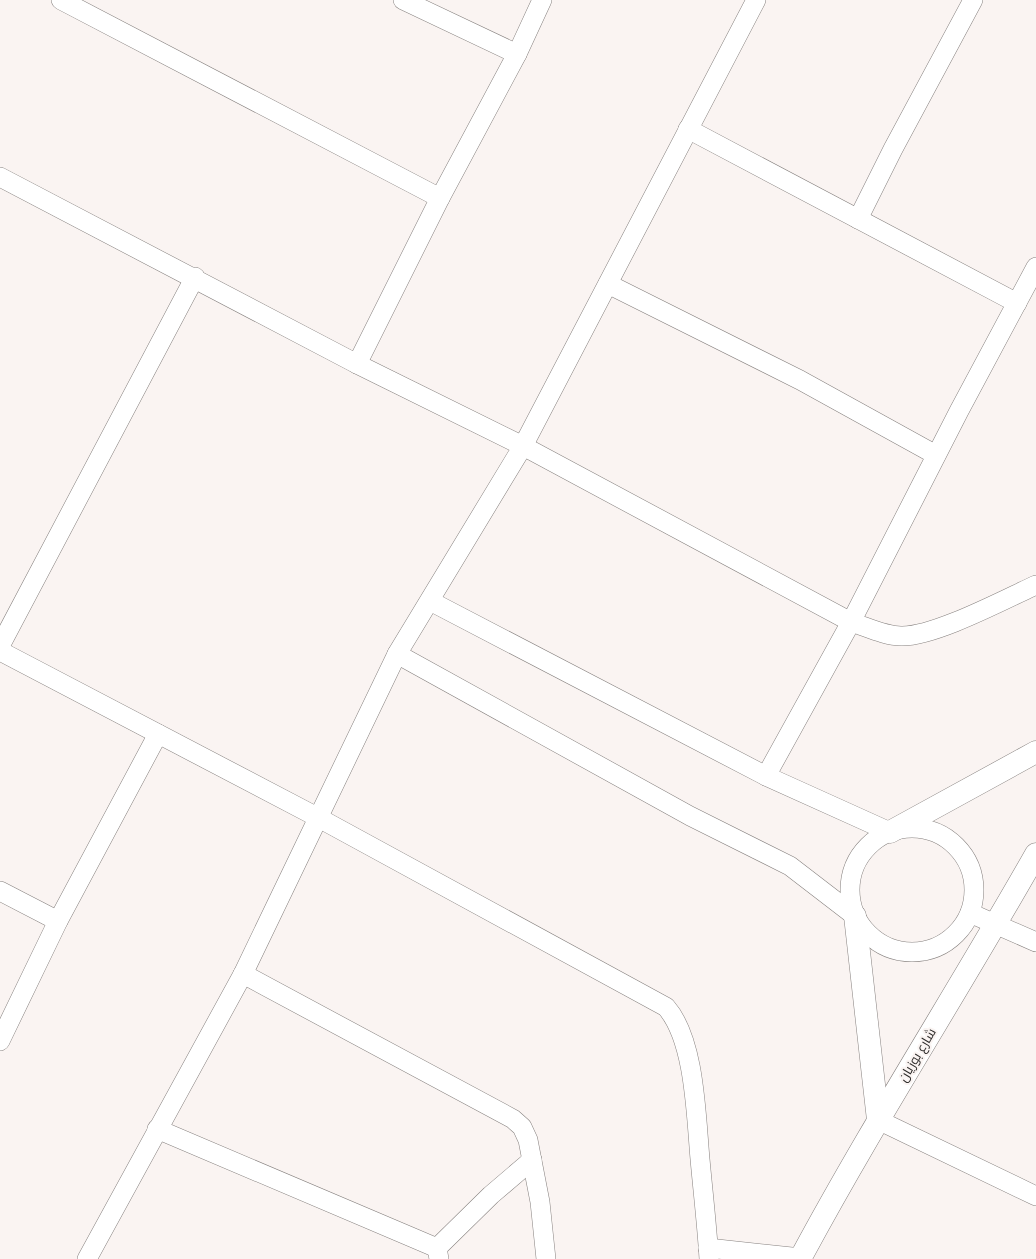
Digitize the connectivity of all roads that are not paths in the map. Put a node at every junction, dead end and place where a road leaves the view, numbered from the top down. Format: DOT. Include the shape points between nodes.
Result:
graph roads {
  1 [pos="61,0"];
  2 [pos="403,0"];
  3 [pos="542,0"];
  4 [pos="756,0"];
  5 [pos="973,0"];
  6 [pos="518,54"];
  7 [pos="688,129"];
  8 [pos="0,177"];
  9 [pos="440,198"];
  10 [pos="858,219"];
  11 [pos="1036,267"];
  12 [pos="195,277"];
  13 [pos="608,284"];
  14 [pos="1017,303"];
  15 [pos="357,364"];
  16 [pos="523,446"];
  17 [pos="936,455"];
  18 [pos="1036,585"];
  19 [pos="430,601"];
  20 [pos="851,622"];
  21 [pos="0,646"];
  22 [pos="0,651"];
  23 [pos="397,654"];
  24 [pos="158,734"];
  25 [pos="1036,752"];
  26 [pos="766,776"];
  27 [pos="317,817"];
  28 [pos="890,832"];
  29 [pos="1036,854"];
  30 [pos="0,891"];
  31 [pos="970,913"];
  32 [pos="855,916"];
  33 [pos="58,922"];
  34 [pos="996,925"];
  35 [pos="1036,942"];
  36 [pos="243,974"];
  37 [pos="0,1041"];
  38 [pos="878,1120"];
  39 [pos="157,1128"];
  40 [pos="532,1160"];
  41 [pos="1036,1196"];
  42 [pos="438,1253"];
  43 [pos="709,1253"];
  44 [pos="87,1259"];
  45 [pos="546,1259"];
  46 [pos="800,1259"];
  1 -- 9 [label="street"];
  2 -- 6 [label="street"];
  3 -- 6 [label="street"];
  4 -- 7 [label="street"];
  5 -- 10 [label="street"];
  6 -- 9 [label="street"];
  7 -- 10 [label="street"];
  7 -- 13 [label="street"];
  8 -- 12 [label="street"];
  9 -- 15 [label="street"];
  10 -- 14 [label="street"];
  11 -- 14 [label="street"];
  12 -- 15 [label="street"];
  12 -- 21 [label="street"];
  13 -- 16 [label="street"];
  13 -- 17 [label="street" via="800,380"];
  14 -- 17 [label="street"];
  15 -- 16 [label="street"];
  16 -- 19 [label="street"];
  16 -- 20 [label="street"];
  17 -- 20 [label="street"];
  18 -- 20 [label="street" via="925,632 902,636"];
  19 -- 23 [label="street"];
  19 -- 26 [label="street"];
  20 -- 26 [label="street"];
  22 -- 24 [label="street"];
  23 -- 27 [label="street"];
  23 -- 32 [label="street" via="690,816 790,866"];
  24 -- 27 [label="street"];
  24 -- 33 [label="street"];
  25 -- 28 [label="street"];
  26 -- 28 [label="street"];
  27 -- 36 [label="street"];
  27 -- 43 [label="street" via="666,1007 678,1025 693,1086"];
  28 -- 31 [label="street" via="910,828 930,831 948,840 958,849 971,872 974,892"];
  28 -- 32 [label="street" via="872,842 859,857 851,876 850,896"];
  29 -- 34 [label="street, شارع بوزيان"];
  30 -- 33 [label="street"];
  31 -- 32 [label="street" via="959,930 944,944 924,951 910,952 884,946 867,933"];
  31 -- 34 [label="street"];
  32 -- 38 [label="street"];
  33 -- 37 [label="street"];
  34 -- 35 [label="street"];
  34 -- 38 [label="street, شارع بوزيان"];
  36 -- 39 [label="street"];
  36 -- 40 [label="street" via="513,1119 522,1127"];
  38 -- 41 [label="street"];
  38 -- 46 [label="street, شارع بوزيان"];
  39 -- 42 [label="street"];
  39 -- 44 [label="street"];
  40 -- 42 [label="street" via="491,1195"];
  40 -- 45 [label="street" via="540,1202"];
  43 -- 46 [label="street"];
}
